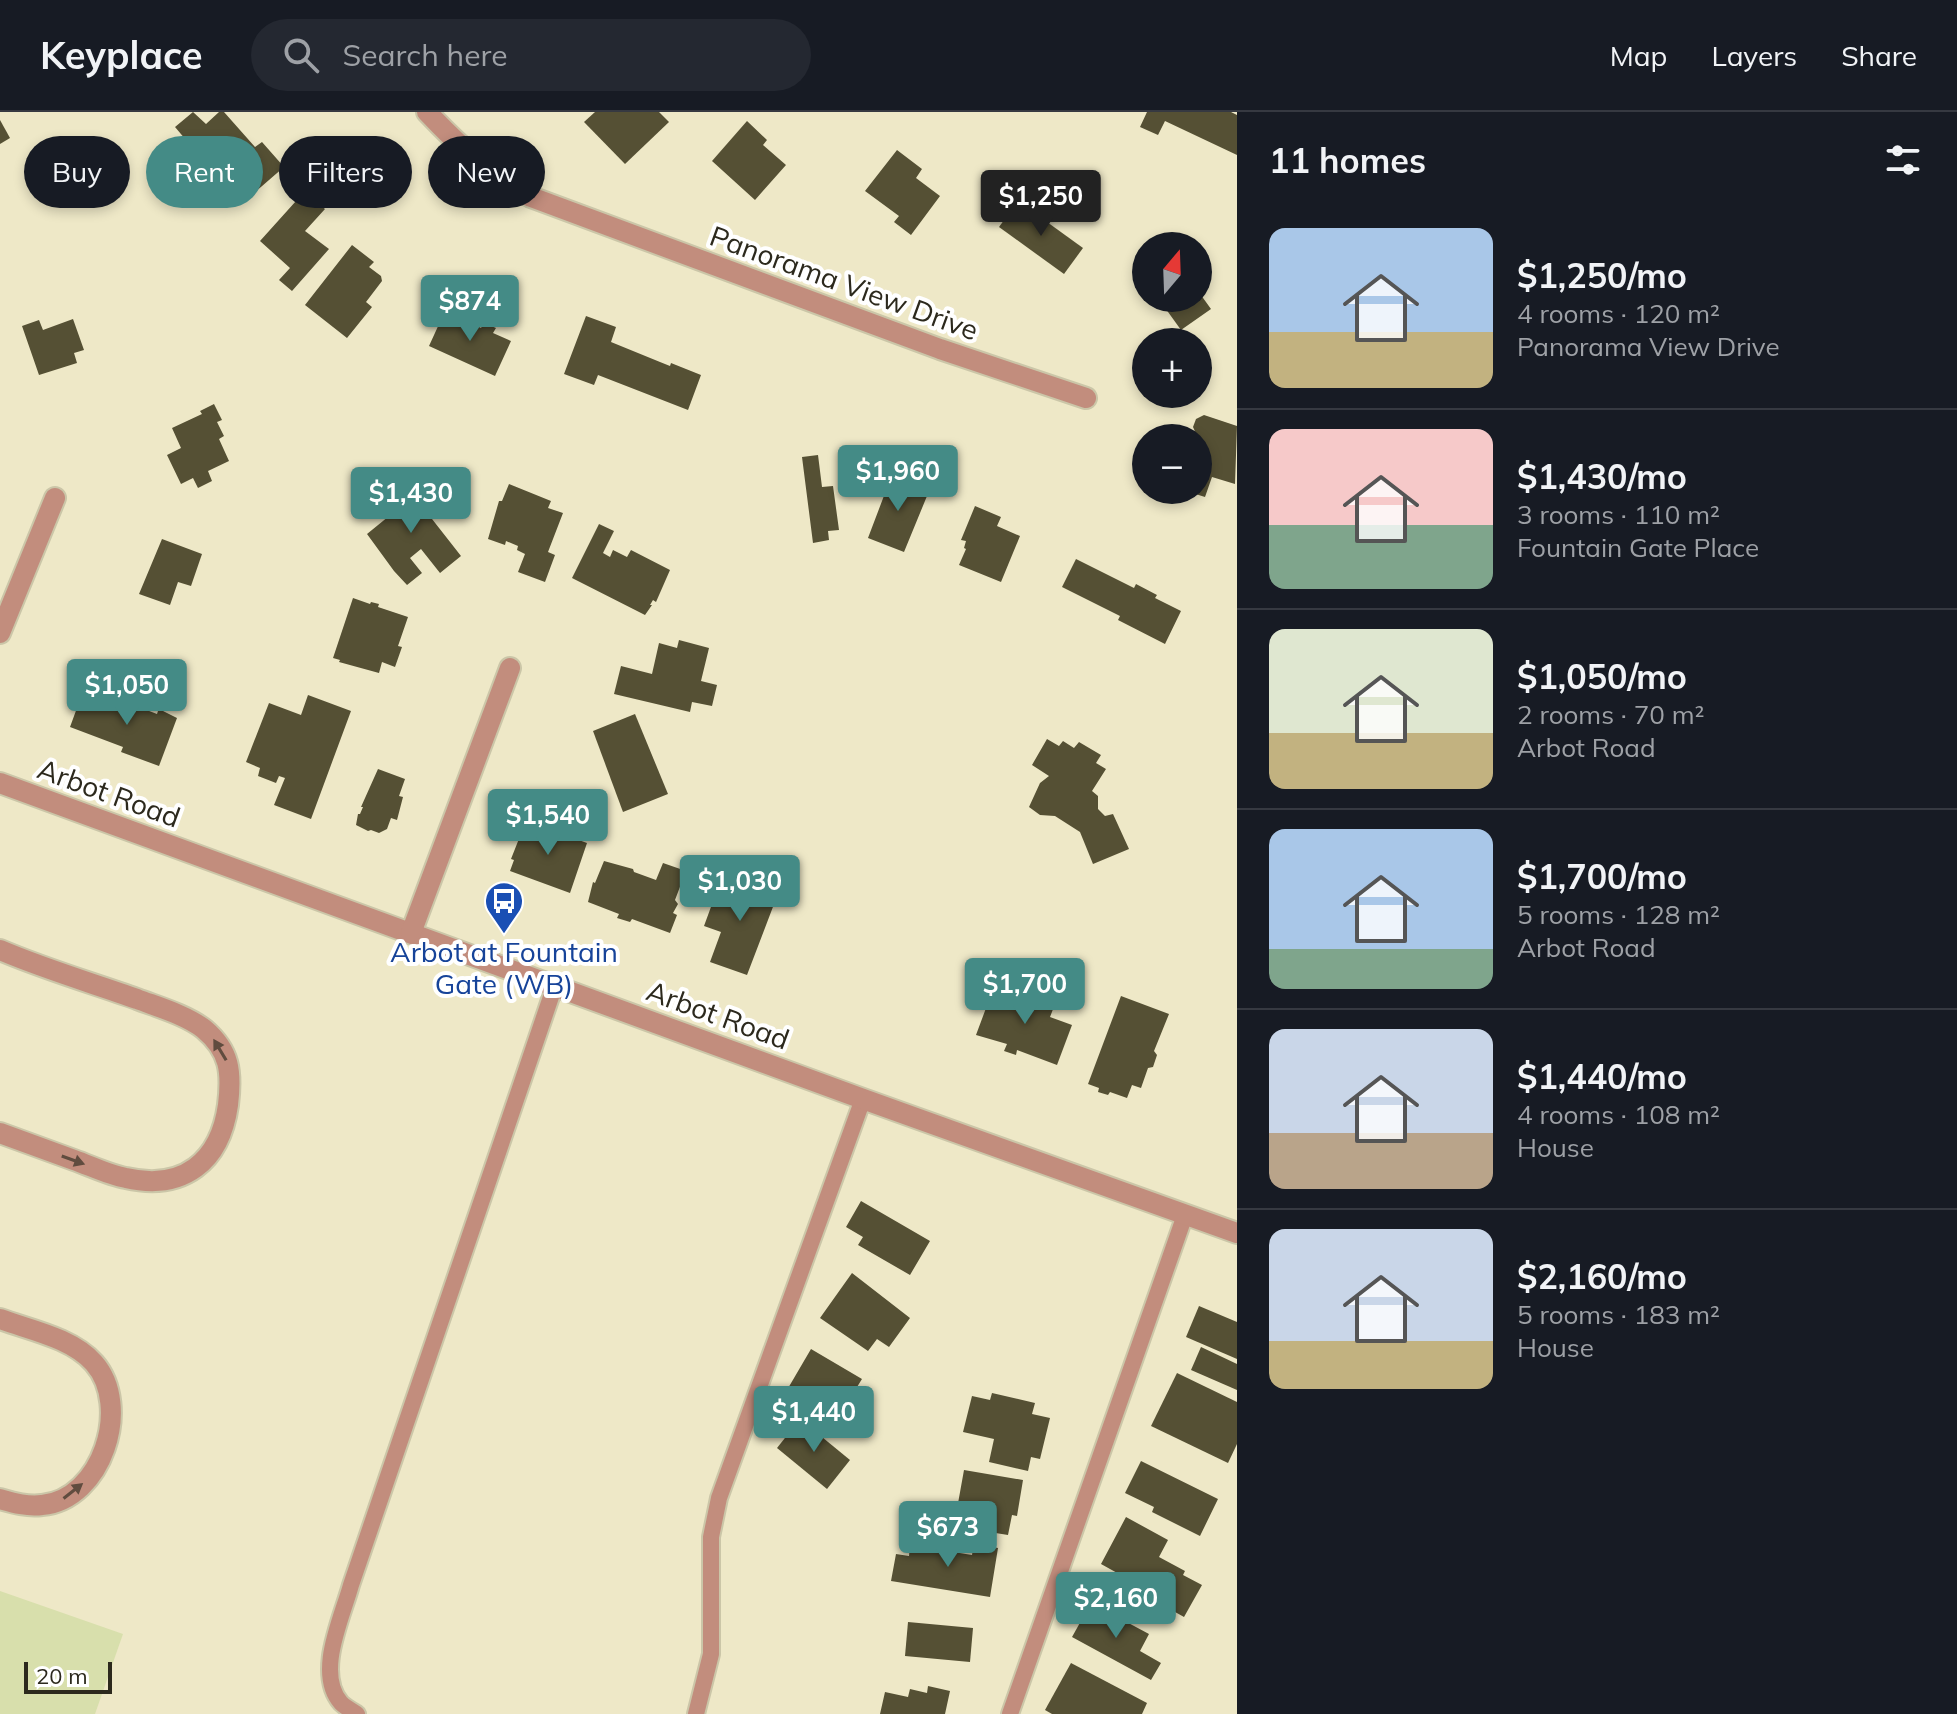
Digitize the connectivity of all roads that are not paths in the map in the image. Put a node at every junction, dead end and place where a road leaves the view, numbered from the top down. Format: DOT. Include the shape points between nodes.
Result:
graph roads {
  1 [pos="427,112"];
  2 [pos="1086,398"];
  3 [pos="55,498"];
  4 [pos="0,633"];
  5 [pos="510,668"];
  6 [pos="0,783"];
  7 [pos="411,933"];
  8 [pos="0,950"];
  9 [pos="555,985"];
  10 [pos="863,1099"];
  11 [pos="0,1133"];
  12 [pos="1185,1215"];
  13 [pos="1237,1233"];
  14 [pos="0,1319"];
  15 [pos="0,1499"];
  16 [pos="698,1713"];
  17 [pos="357,1714"];
  18 [pos="1010,1714"];
  1 -- 2 [label="street, Panorama View Drive" via="495,176 531,197"];
  3 -- 4 [label="street"];
  5 -- 7 [label="street"];
  6 -- 7 [label="street, Arbot Road"];
  7 -- 9 [label="street, Arbot Road"];
  11 -- 8 [label="street, one-way" via="125,1178 158,1182 182,1176 211,1155 226,1121 230,1091 223,1047 201,1027"];
  9 -- 10 [label="street, Arbot Road"];
  9 -- 17 [label="lane" via="334,1647 332,1689"];
  10 -- 12 [label="street, Arbot Road"];
  10 -- 16 [label="lane" via="719,1498 711,1537 711,1654"];
  12 -- 13 [label="street, Arbot Road"];
  12 -- 18 [label="lane"];
  15 -- 14 [label="street, one-way" via="43,1506 64,1499 98,1463 111,1414 103,1375 82,1352"];
}
